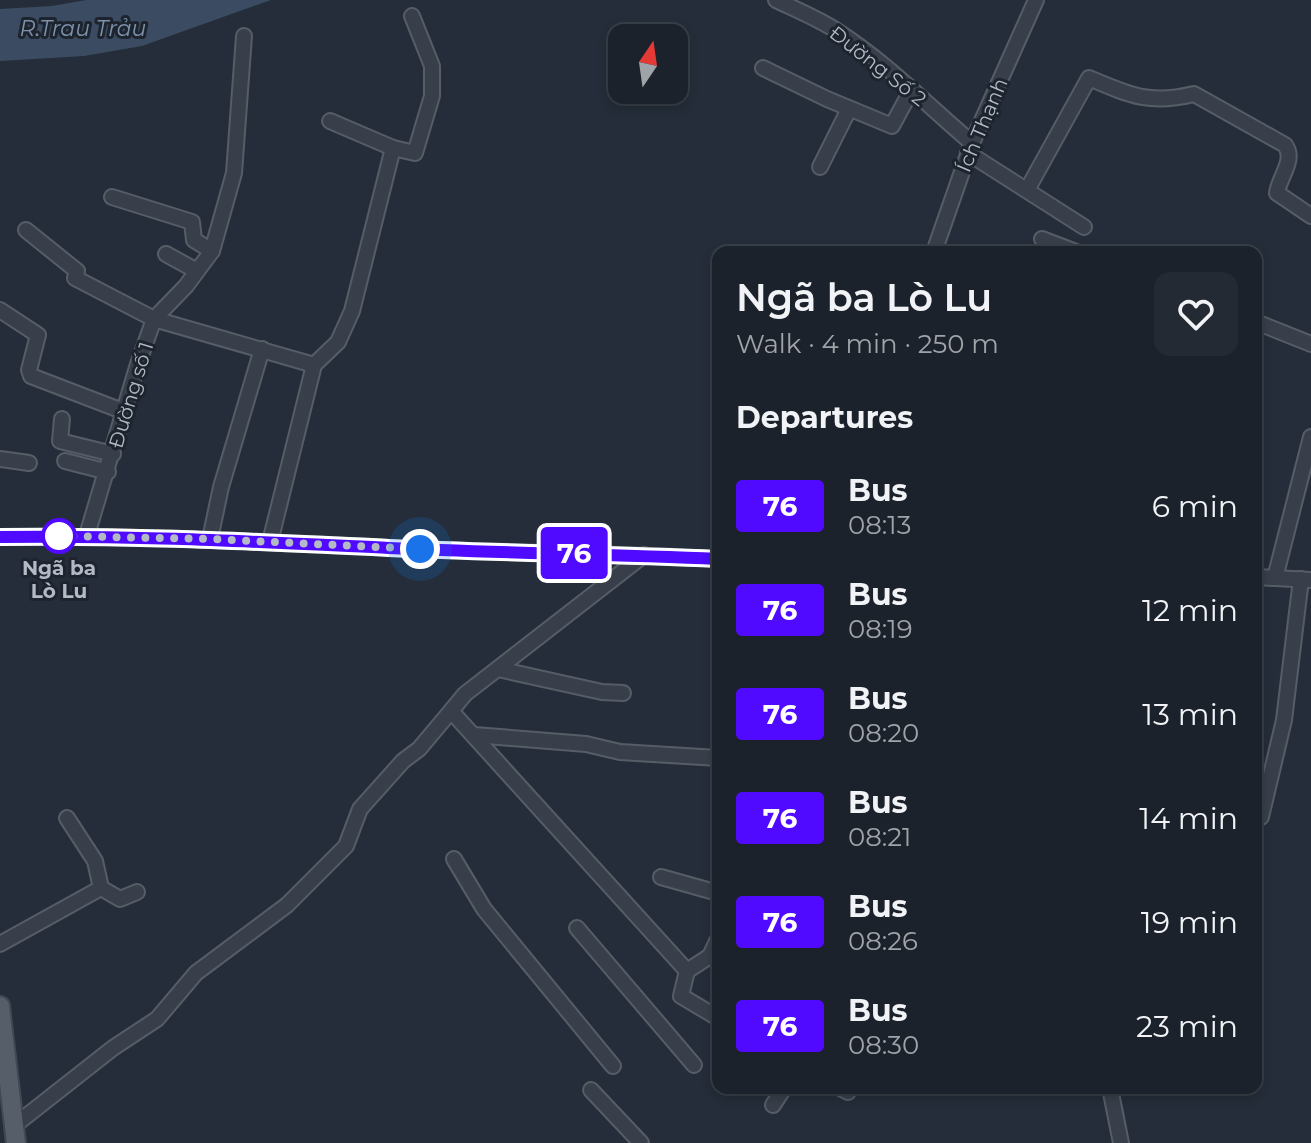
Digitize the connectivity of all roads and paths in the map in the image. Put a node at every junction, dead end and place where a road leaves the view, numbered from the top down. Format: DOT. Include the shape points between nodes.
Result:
graph roads {
  1 [pos="776,0"];
  2 [pos="1036,0"];
  3 [pos="412,16"];
  4 [pos="244,36"];
  5 [pos="763,68"];
  6 [pos="912,89"];
  7 [pos="849,109"];
  8 [pos="330,121"];
  9 [pos="393,148"];
  10 [pos="970,148"];
  11 [pos="820,167"];
  12 [pos="1027,190"];
  13 [pos="112,197"];
  14 [pos="1311,216"];
  15 [pos="1084,227"];
  16 [pos="26,230"];
  17 [pos="1042,239"];
  18 [pos="936,246"];
  19 [pos="1060,246"];
  20 [pos="212,251"];
  21 [pos="166,254"];
  22 [pos="197,271"];
  23 [pos="0,310"];
  24 [pos="154,319"];
  25 [pos="1262,324"];
  26 [pos="1311,344"];
  27 [pos="262,349"];
  28 [pos="314,365"];
  29 [pos="125,412"];
  30 [pos="62,419"];
  31 [pos="1311,437"];
  32 [pos="113,454"];
  33 [pos="0,459"];
  34 [pos="65,461"];
  35 [pos="29,463"];
  36 [pos="108,472"];
  37 [pos="87,535"];
  38 [pos="0,537"];
  39 [pos="210,539"];
  40 [pos="270,542"];
  41 [pos="644,555"];
  42 [pos="712,559"];
  43 [pos="1262,577"];
  44 [pos="1275,578"];
  45 [pos="1306,580"];
  46 [pos="498,669"];
  47 [pos="623,693"];
  48 [pos="451,711"];
  49 [pos="474,735"];
  50 [pos="712,758"];
  51 [pos="1262,813"];
  52 [pos="67,818"];
  53 [pos="454,859"];
  54 [pos="661,877"];
  55 [pos="101,888"];
  56 [pos="712,891"];
  57 [pos="137,892"];
  58 [pos="577,928"];
  59 [pos="0,944"];
  60 [pos="712,952"];
  61 [pos="687,971"];
  62 [pos="0,1006"];
  63 [pos="712,1014"];
  64 [pos="694,1065"];
  65 [pos="613,1066"];
  66 [pos="591,1090"];
  67 [pos="780,1094"];
  68 [pos="1111,1094"];
  69 [pos="5,1101"];
  70 [pos="773,1105"];
  71 [pos="14,1137"];
  72 [pos="641,1143"];
  73 [pos="1121,1143"];
  1 -- 6 [label="street, Đường Số 2" via="836,30"];
  2 -- 10 [label="street, Ích Thạnh"];
  3 -- 9 [label="street" via="432,66 432,96 415,153"];
  4 -- 20 [label="street, Đường số 1" via="234,173"];
  5 -- 7 [label="street"];
  6 -- 7 [label="street" via="892,126"];
  6 -- 10 [label="street, Đường Số 2"];
  7 -- 11 [label="street"];
  8 -- 9 [label="street"];
  9 -- 28 [label="street" via="352,311 338,342"];
  10 -- 12 [label="street, Đường Số 2"];
  10 -- 18 [label="street, Ích Thạnh"];
  12 -- 14 [label="street" via="1089,78 1141,98 1194,94 1285,145 1289,157 1277,193"];
  12 -- 15 [label="street, Đường Số 2"];
  13 -- 20 [label="street" via="192,222 194,240"];
  16 -- 24 [label="street" via="77,271 75,278"];
  17 -- 19 [label="street"];
  20 -- 22 [label="street, Đường số 1"];
  21 -- 22 [label="street"];
  22 -- 24 [label="street, Đường số 1"];
  23 -- 29 [label="street" via="38,335 31,376"];
  24 -- 27 [label="street"];
  24 -- 29 [label="street, Đường số 1"];
  25 -- 26 [label="street"];
  27 -- 28 [label="street"];
  27 -- 39 [label="street"];
  28 -- 40 [label="street"];
  29 -- 32 [label="street, Đường số 1"];
  30 -- 32 [label="street" via="60,441"];
  31 -- 44 [label="street"];
  32 -- 36 [label="street, Đường số 1"];
  33 -- 35 [label="street"];
  34 -- 36 [label="street"];
  36 -- 37 [label="street, Đường số 1"];
  37 -- 38 [label="street"];
  37 -- 39 [label="street"];
  39 -- 40 [label="street"];
  40 -- 41 [label="street"];
  41 -- 42 [label="street"];
  41 -- 46 [label="street"];
  43 -- 44 [label="street"];
  44 -- 45 [label="street"];
  45 -- 51 [label="street" via="1284,720"];
  46 -- 47 [label="street"];
  46 -- 48 [label="street"];
  48 -- 49 [label="street"];
  48 -- 71 [label="street" via="360,809 346,846 287,905 196,973 157,1019 113,1048"];
  49 -- 50 [label="street"];
  49 -- 61 [label="street"];
  52 -- 55 [label="street" via="95,861"];
  53 -- 65 [label="street" via="484,909"];
  54 -- 56 [label="street"];
  55 -- 57 [label="street" via="120,899"];
  55 -- 59 [label="street"];
  58 -- 64 [label="street"];
  60 -- 61 [label="street"];
  61 -- 63 [label="street" via="681,996"];
  62 -- 69 [label="main road"];
  66 -- 72 [label="street"];
  67 -- 70 [label="street"];
  68 -- 73 [label="street"];
  69 -- 71 [label="main road"];
}
